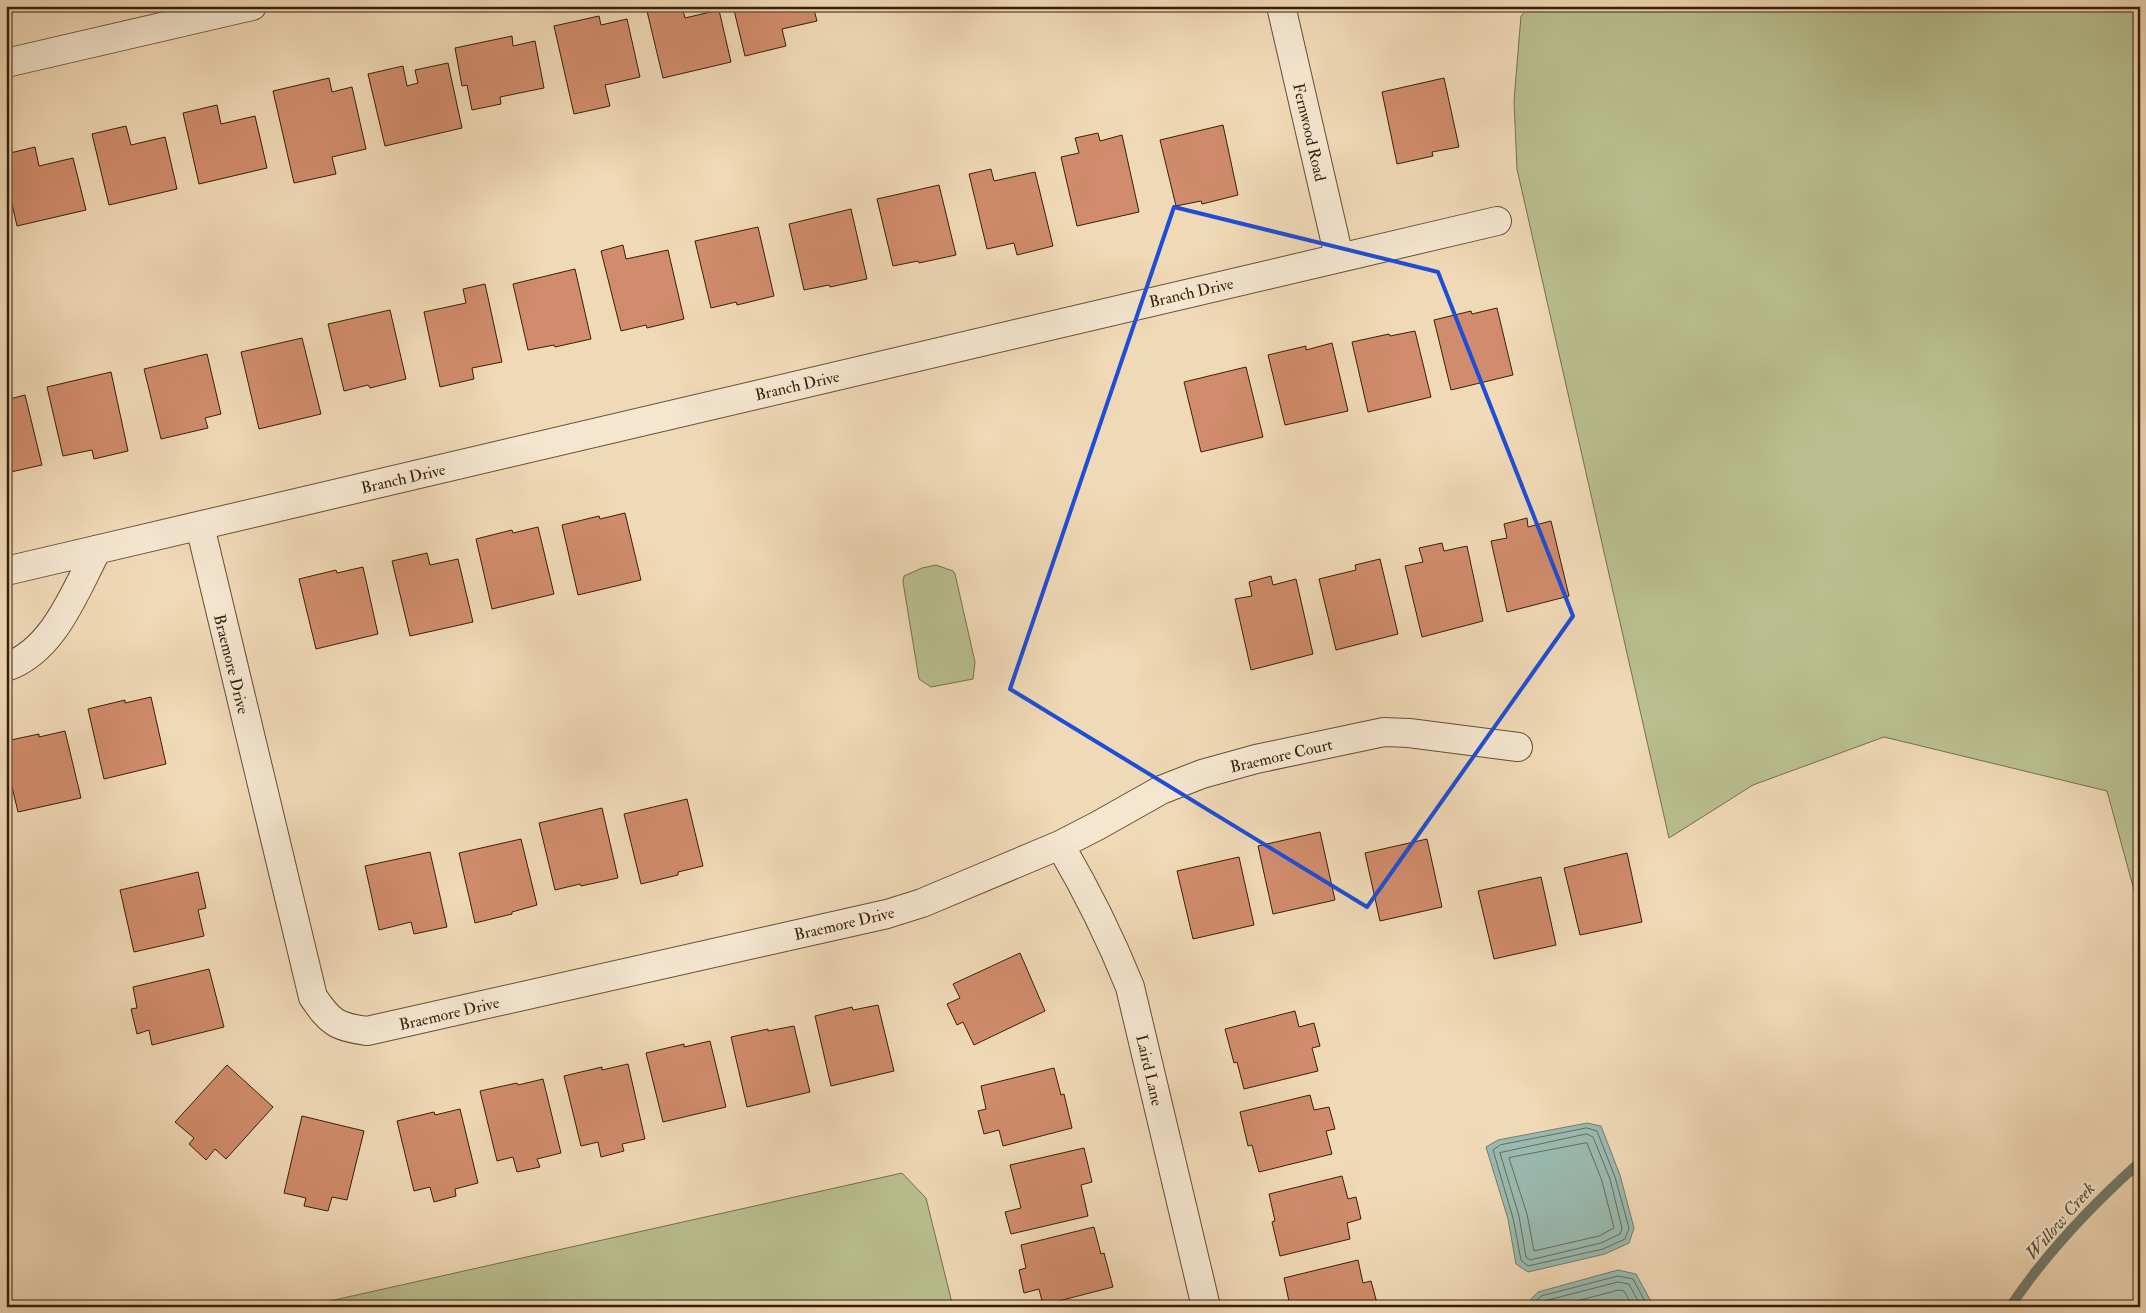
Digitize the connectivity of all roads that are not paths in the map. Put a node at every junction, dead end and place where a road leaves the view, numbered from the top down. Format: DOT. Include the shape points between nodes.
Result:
graph roads {
  1 [pos="252,6"];
  2 [pos="1281,6"];
  3 [pos="6,63"];
  4 [pos="1497,221"];
  5 [pos="1339,257"];
  6 [pos="200,526"];
  7 [pos="97,550"];
  8 [pos="6,570"];
  9 [pos="6,667"];
  10 [pos="1518,747"];
  11 [pos="1060,844"];
  12 [pos="1206,1307"];
  1 -- 3 [label="street"];
  2 -- 5 [label="street, Fernwood Road"];
  4 -- 5 [label="street, Branch Drive"];
  5 -- 6 [label="street, Branch Drive"];
  6 -- 7 [label="street, Branch Drive"];
  6 -- 11 [label="street, Braemore Drive" via="313,997 328,1018 347,1028 367,1031 887,914 922,903"];
  7 -- 8 [label="street, Branch Drive"];
  7 -- 9 [label="street" via="45,642 25,658"];
  10 -- 11 [label="street, Braemore Court" via="1384,732 1274,755 1202,774 1161,790"];
  11 -- 12 [label="street, Laird Lane" via="1093,902 1130,987"];
}
